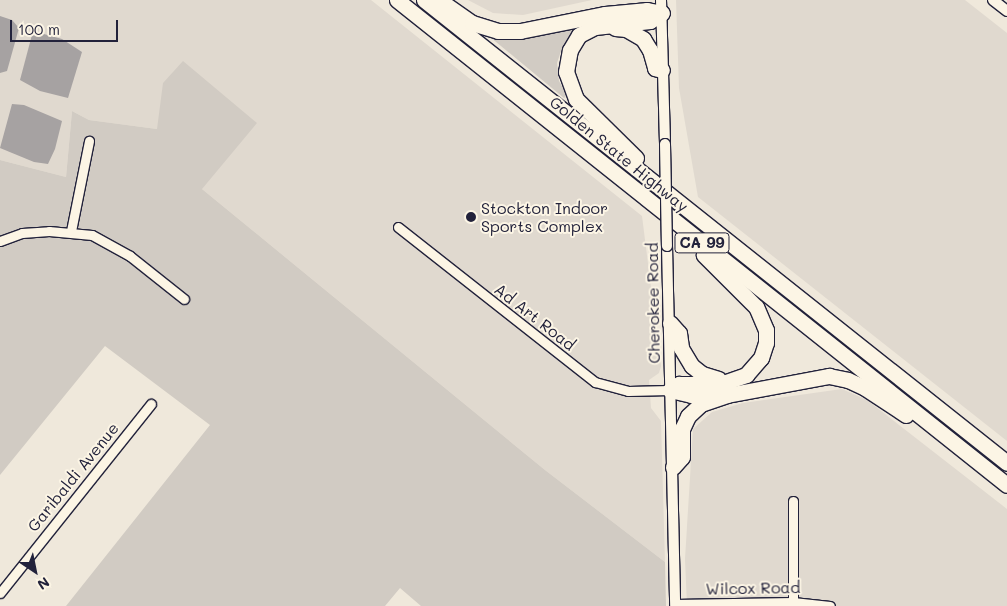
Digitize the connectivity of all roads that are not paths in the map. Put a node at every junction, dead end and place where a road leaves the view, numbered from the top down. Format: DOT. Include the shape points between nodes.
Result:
graph roads {
  1 [pos="397,0"];
  2 [pos="424,0"];
  3 [pos="439,0"];
  4 [pos="635,0"];
  5 [pos="993,0"];
  6 [pos="662,6"];
  7 [pos="1007,11"];
  8 [pos="606,19"];
  9 [pos="662,70"];
  10 [pos="89,141"];
  11 [pos="665,192"];
  12 [pos="398,227"];
  13 [pos="682,227"];
  14 [pos="71,231"];
  15 [pos="0,241"];
  16 [pos="184,299"];
  17 [pos="670,323"];
  18 [pos="727,388"];
  19 [pos="670,390"];
  20 [pos="152,404"];
  21 [pos="930,423"];
  22 [pos="1007,463"];
  23 [pos="673,467"];
  24 [pos="1007,485"];
  25 [pos="793,500"];
  26 [pos="0,593"];
  27 [pos="792,602"];
  28 [pos="675,605"];
  29 [pos="830,606"];
  1 -- 13 [label="highway, Golden State Highway / CA 99"];
  2 -- 11 [label="highway, Golden State Highway / CA 99"];
  3 -- 8 [label="highway" via="472,23 498,31"];
  4 -- 8 [label="highway"];
  5 -- 7 [label="street"];
  6 -- 8 [label="highway" via="650,21"];
  6 -- 9 [label="street, Cherokee Road"];
  8 -- 9 [label="highway" via="643,39 655,68"];
  8 -- 11 [label="highway" via="579,35 570,50 566,72 571,88 576,99 651,173"];
  9 -- 17 [label="street, Cherokee Road, bridge"];
  10 -- 14 [label="street"];
  11 -- 22 [label="highway, Golden State Highway / CA 99"];
  12 -- 19 [label="street, Ad Art Road" via="595,382 628,391"];
  13 -- 18 [label="highway" via="690,242 756,307 766,330 761,358 754,369"];
  13 -- 21 [label="highway, Golden State Highway / CA 99"];
  14 -- 15 [label="street" via="22,233"];
  14 -- 16 [label="street" via="108,243"];
  17 -- 18 [label="highway" via="679,333 681,348 692,366"];
  17 -- 19 [label="street, Cherokee Road"];
  18 -- 19 [label="highway" via="679,384"];
  18 -- 21 [label="highway" via="829,376 865,388 919,424"];
  18 -- 23 [label="highway" via="688,416 682,429 682,457"];
  19 -- 23 [label="street, Cherokee Road"];
  20 -- 26 [label="street, Garibaldi Avenue"];
  21 -- 24 [label="highway, Golden State Highway / CA 99"];
  23 -- 28 [label="street, Cherokee Road"];
  25 -- 27 [label="street"];
  27 -- 28 [label="street, Wilcox Road"];
  27 -- 29 [label="street, Wilcox Road"];
}
